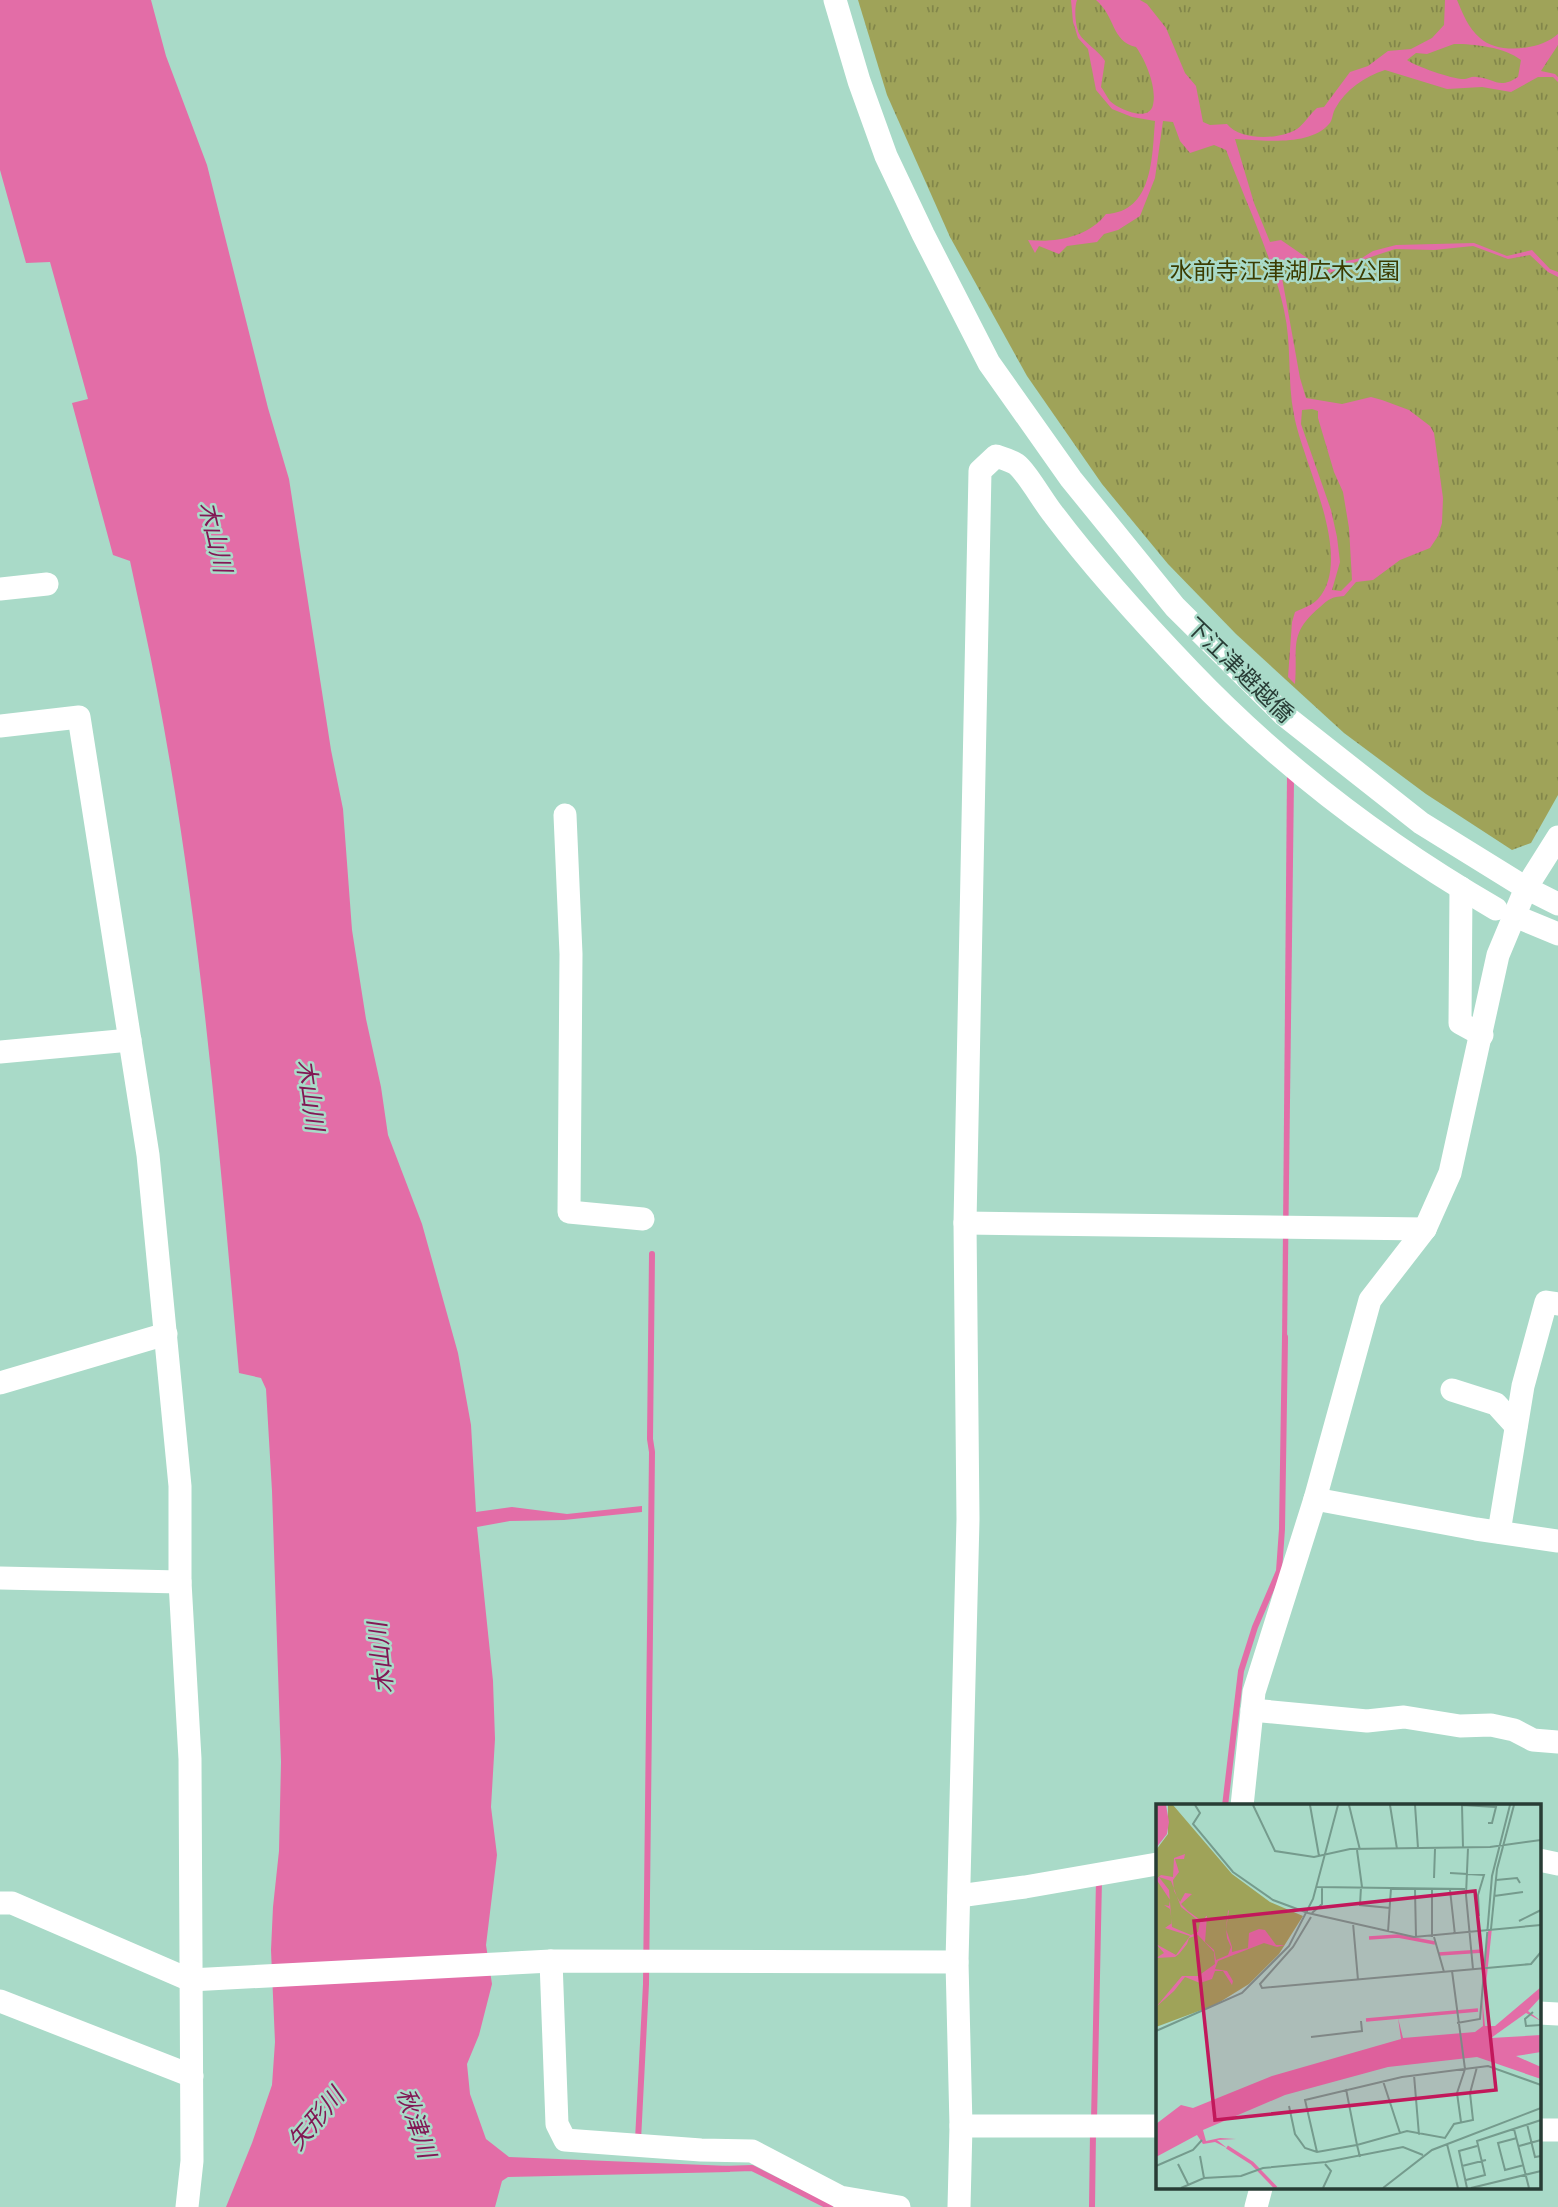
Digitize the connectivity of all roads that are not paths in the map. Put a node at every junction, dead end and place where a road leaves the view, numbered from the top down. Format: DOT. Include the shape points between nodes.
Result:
graph roads {
  1 [pos="835,0"];
  2 [pos="47,583"];
  3 [pos="0,589"];
  4 [pos="0,726"];
  5 [pos="565,815"];
  6 [pos="1558,838"];
  7 [pos="1520,884"];
  8 [pos="1461,888"];
  9 [pos="1558,904"];
  10 [pos="1496,909"];
  11 [pos="1522,919"];
  12 [pos="1558,934"];
  13 [pos="1482,1035"];
  14 [pos="130,1040"];
  15 [pos="0,1052"];
  16 [pos="643,1219"];
  17 [pos="965,1223"];
  18 [pos="1425,1229"];
  19 [pos="1558,1304"];
  20 [pos="166,1334"];
  21 [pos="0,1383"];
  22 [pos="1452,1390"];
  23 [pos="1516,1426"];
  24 [pos="1315,1499"];
  25 [pos="1499,1532"];
  26 [pos="1558,1541"];
  27 [pos="0,1578"];
  28 [pos="180,1582"];
  29 [pos="1252,1710"];
  30 [pos="1558,1742"];
  31 [pos="1242,1804"];
  32 [pos="1540,1860"];
  33 [pos="1156,1864"];
  34 [pos="1558,1864"];
  35 [pos="959,1896"];
  36 [pos="0,1903"];
  37 [pos="551,1961"];
  38 [pos="957,1962"];
  39 [pos="190,1980"];
  40 [pos="0,2001"];
  41 [pos="1540,2013"];
  42 [pos="1558,2014"];
  43 [pos="191,2076"];
  44 [pos="961,2126"];
  45 [pos="1156,2126"];
  46 [pos="1540,2130"];
  47 [pos="1558,2130"];
  48 [pos="1260,2190"];
  49 [pos="187,2207"];
  50 [pos="899,2207"];
  51 [pos="959,2207"];
  52 [pos="1256,2207"];
  1 -- 7 [label="street, 下江津避越僑" via="886,156 989,363 1071,479 1175,607 1284,715 1421,823"];
  2 -- 3 [label="street"];
  4 -- 14 [label="street" via="79,717"];
  5 -- 16 [label="street" via="571,954 569,1212"];
  6 -- 7 [label="street"];
  7 -- 9 [label="street, 下江津避越僑"];
  7 -- 13 [label="street" via="1498,956"];
  8 -- 10 [label="street"];
  8 -- 13 [label="street" via="1460,1023"];
  8 -- 17 [label="street" via="1348,812 1273,751 1156,633 1054,516 1017,464 996,456 980,471"];
  11 -- 12 [label="street"];
  13 -- 18 [label="street" via="1450,1173"];
  14 -- 15 [label="street"];
  14 -- 20 [label="street" via="148,1156"];
  17 -- 18 [label="street"];
  17 -- 35 [label="street" via="968,1519"];
  18 -- 24 [label="street" via="1370,1300"];
  19 -- 23 [label="street" via="1546,1301"];
  20 -- 21 [label="street"];
  20 -- 28 [label="street" via="180,1486"];
  22 -- 23 [label="street" via="1496,1404"];
  23 -- 25 [label="street"];
  24 -- 25 [label="street"];
  24 -- 29 [label="street"];
  25 -- 26 [label="street"];
  27 -- 28 [label="street"];
  28 -- 39 [label="street" via="190,1759"];
  29 -- 30 [label="street" via="1367,1721 1404,1717 1460,1726 1491,1725 1533,1740"];
  29 -- 31 [label="street"];
  32 -- 34 [label="street"];
  33 -- 35 [label="street"];
  35 -- 38 [label="street"];
  36 -- 39 [label="street" via="12,1903"];
  37 -- 38 [label="street"];
  37 -- 39 [label="street"];
  37 -- 50 [label="street" via="557,2124 565,2140 752,2151 840,2197"];
  38 -- 44 [label="street"];
  39 -- 43 [label="street"];
  40 -- 43 [label="street"];
  41 -- 42 [label="street"];
  43 -- 49 [label="street" via="192,2161"];
  44 -- 45 [label="street"];
  44 -- 51 [label="street"];
  46 -- 47 [label="street"];
  48 -- 52 [label="street"];
}
